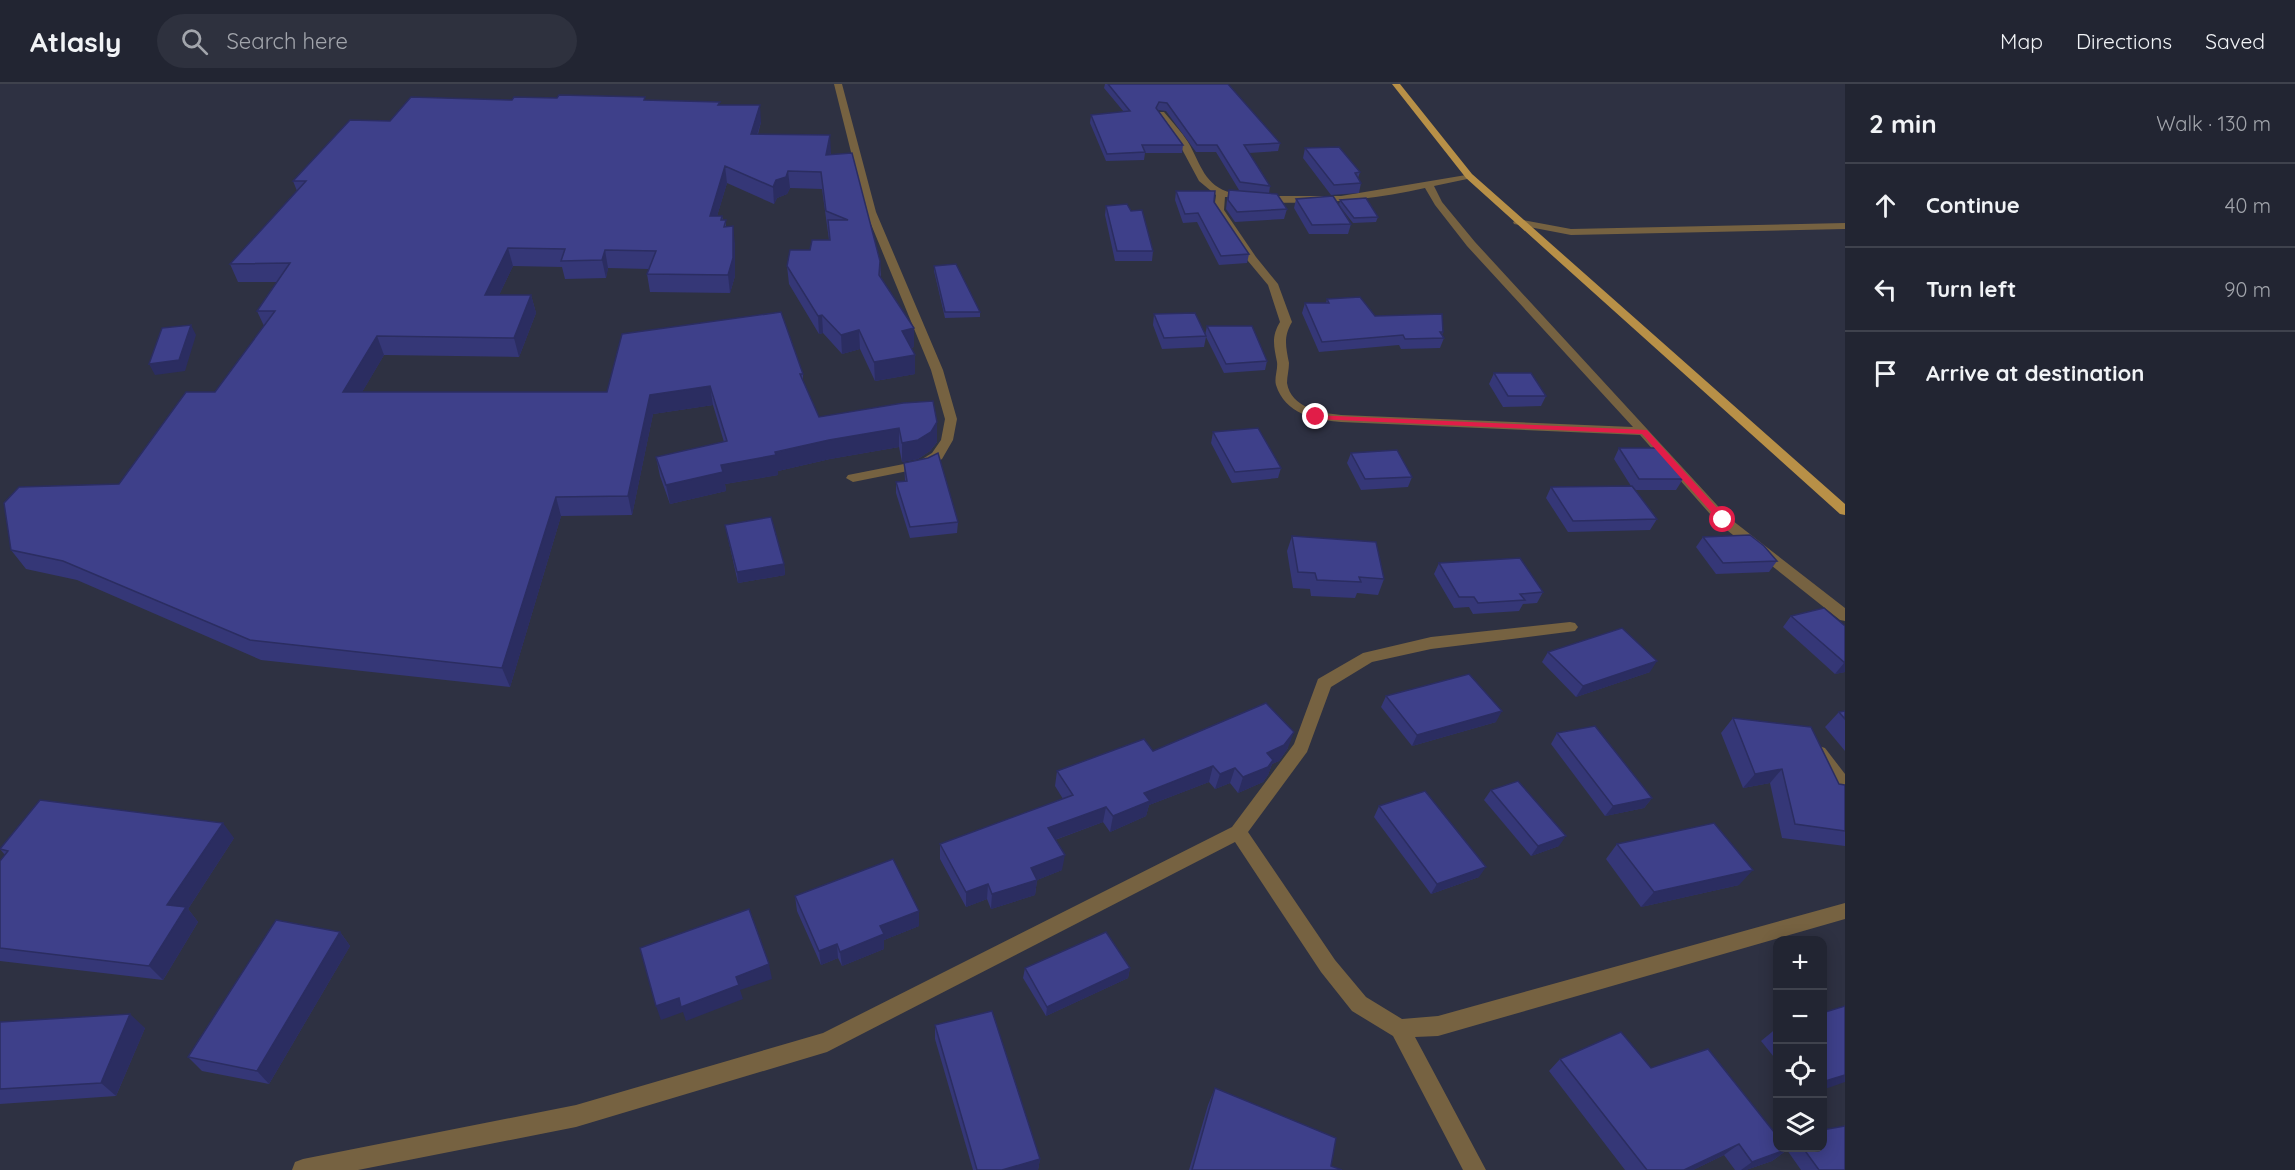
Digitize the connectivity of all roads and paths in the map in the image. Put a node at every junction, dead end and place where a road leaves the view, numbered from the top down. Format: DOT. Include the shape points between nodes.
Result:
graph roads {
  1 [pos="838,84"];
  2 [pos="1396,84"];
  3 [pos="1161,114"];
  4 [pos="1470,176"];
  5 [pos="1428,185"];
  6 [pos="1221,194"];
  7 [pos="1243,197"];
  8 [pos="1254,198"];
  9 [pos="1518,222"];
  10 [pos="1845,226"];
  11 [pos="1644,431"];
  12 [pos="853,478"];
  13 [pos="1845,511"];
  14 [pos="1845,616"];
  15 [pos="1570,627"];
  16 [pos="1819,753"];
  17 [pos="1845,786"];
  18 [pos="1238,832"];
  19 [pos="1845,912"];
  20 [pos="1400,1029"];
  21 [pos="303,1170"];
  22 [pos="1475,1170"];
  1 -- 12 [label="street" via="871,212 937,370 951,419 948,440 937,456 923,464"];
  2 -- 4 [label="main road"];
  3 -- 6 [label="street" via="1187,149 1202,180"];
  4 -- 5 [label="street"];
  4 -- 9 [label="main road"];
  5 -- 8 [label="street" via="1333,200"];
  5 -- 11 [label="street" via="1471,244"];
  6 -- 7 [label="street"];
  6 -- 11 [label="street" via="1219,210 1273,284 1279,299 1286,322 1278,333 1281,382 1302,410 1316,417"];
  9 -- 10 [label="street" via="1571,232"];
  9 -- 13 [label="main road"];
  11 -- 14 [label="street" via="1723,520"];
  15 -- 18 [label="street" via="1431,643 1378,654 1324,683 1301,747"];
  16 -- 17 [label="street"];
  18 -- 20 [label="street" via="1328,966 1359,1004"];
  18 -- 21 [label="street" via="826,1042 576,1116"];
  19 -- 20 [label="street" via="1438,1026"];
  20 -- 22 [label="street"];
}
